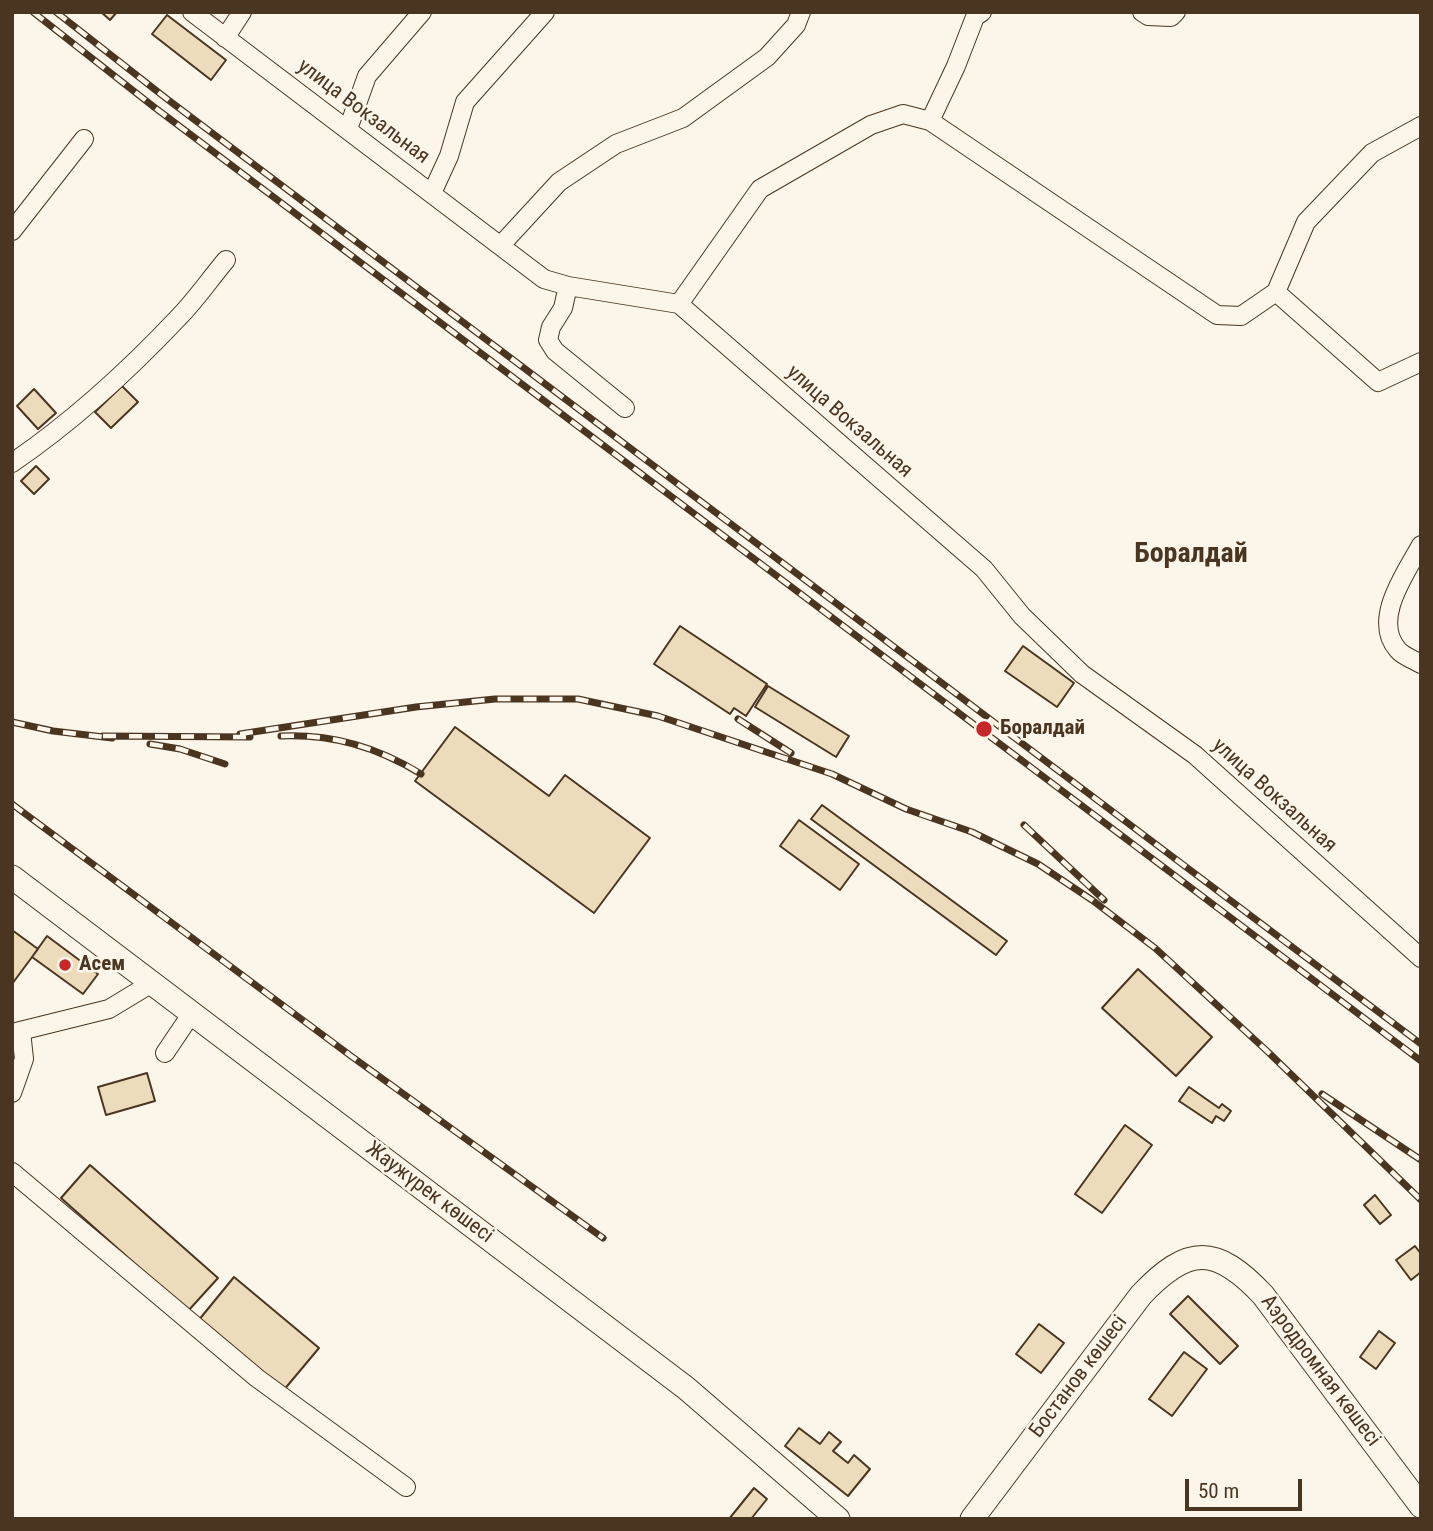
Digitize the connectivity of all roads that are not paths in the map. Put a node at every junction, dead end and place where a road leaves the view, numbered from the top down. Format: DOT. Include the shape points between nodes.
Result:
graph roads {
  1 [pos="192,12"];
  2 [pos="242,12"];
  3 [pos="422,12"];
  4 [pos="545,12"];
  5 [pos="801,12"];
  6 [pos="982,12"];
  7 [pos="1142,12"];
  8 [pos="1176,12"];
  9 [pos="225,38"];
  10 [pos="930,121"];
  11 [pos="1421,125"];
  12 [pos="348,129"];
  13 [pos="84,139"];
  14 [pos="432,193"];
  15 [pos="12,231"];
  16 [pos="501,245"];
  17 [pos="226,260"];
  18 [pos="568,286"];
  19 [pos="1276,292"];
  20 [pos="679,304"];
  21 [pos="1421,362"];
  22 [pos="625,408"];
  23 [pos="12,463"];
  24 [pos="1421,545"];
  25 [pos="1421,664"];
  26 [pos="12,877"];
  27 [pos="1421,958"];
  28 [pos="152,983"];
  29 [pos="192,1013"];
  30 [pos="16,1032"];
  31 [pos="165,1053"];
  32 [pos="12,1093"];
  33 [pos="12,1172"];
  34 [pos="1202,1257"];
  35 [pos="406,1487"];
  36 [pos="1421,1506"];
  37 [pos="838,1519"];
  38 [pos="972,1519"];
  1 -- 9 [label="street, улица Вокзальная"];
  2 -- 9 [label="street"];
  3 -- 12 [label="street" via="367,76"];
  4 -- 14 [label="street" via="465,102"];
  5 -- 16 [label="street" via="796,25 767,57 683,118 616,144 559,182"];
  6 -- 10 [label="street" via="975,17"];
  7 -- 8 [label="street" via="1171,18"];
  9 -- 12 [label="street, улица Вокзальная"];
  10 -- 19 [label="street" via="1217,314 1241,316"];
  10 -- 20 [label="street" via="903,114 871,125 760,190"];
  11 -- 19 [label="street" via="1372,153 1306,222"];
  12 -- 14 [label="street, улица Вокзальная"];
  13 -- 15 [label="street"];
  14 -- 16 [label="street, улица Вокзальная"];
  16 -- 18 [label="street, улица Вокзальная" via="544,279"];
  17 -- 23 [label="street" via="180,317 90,402"];
  18 -- 20 [label="street, улица Вокзальная"];
  18 -- 22 [label="street" via="548,341"];
  19 -- 21 [label="street" via="1378,382"];
  20 -- 27 [label="street, улица Вокзальная" via="984,569 1021,616 1082,674 1195,755"];
  24 -- 25 [label="street" via="1393,600 1387,630 1398,650"];
  26 -- 28 [label="main road, Жаужүрек көшесі"];
  28 -- 29 [label="main road, Жаужүрек көшесі"];
  28 -- 30 [label="street" via="108,1009"];
  29 -- 31 [label="street"];
  29 -- 37 [label="main road, Жаужүрек көшесі" via="686,1388"];
  30 -- 32 [label="street" via="24,1059"];
  33 -- 35 [label="street" via="257,1378"];
  34 -- 36 [label="main road, Аэродромная көшесі" via="1242,1272 1263,1295"];
  34 -- 38 [label="main road, Бостанов көшесі" via="1177,1264 1141,1295"];
}
